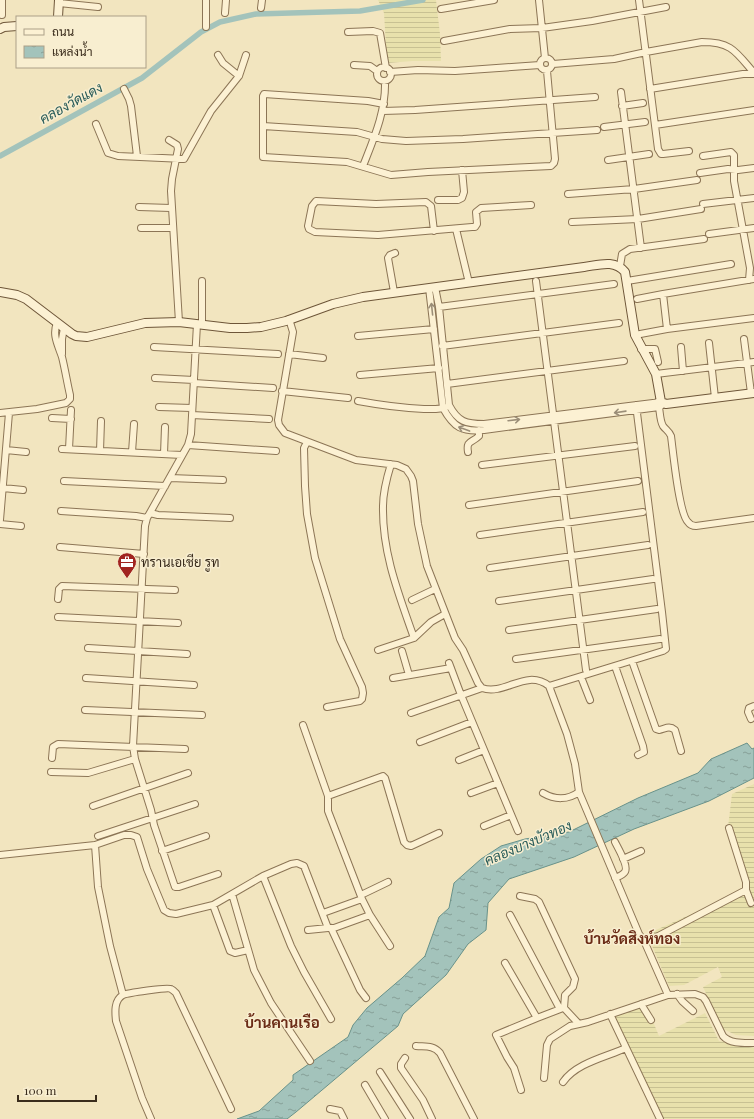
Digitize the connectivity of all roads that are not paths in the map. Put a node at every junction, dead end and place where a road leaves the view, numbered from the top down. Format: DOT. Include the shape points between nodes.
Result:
graph roads {
  1 [pos="206,0"];
  2 [pos="226,0"];
  3 [pos="262,0"];
  4 [pos="494,0"];
  5 [pos="539,0"];
  6 [pos="638,0"];
  7 [pos="59,2"];
  8 [pos="2,4"];
  9 [pos="98,7"];
  10 [pos="666,7"];
  11 [pos="261,8"];
  12 [pos="441,9"];
  13 [pos="641,12"];
  14 [pos="225,13"];
  15 [pos="2,15"];
  16 [pos="58,16"];
  17 [pos="16,26"];
  18 [pos="206,27"];
  19 [pos="542,28"];
  20 [pos="0,29"];
  21 [pos="348,32"];
  22 [pos="444,41"];
  23 [pos="646,52"];
  24 [pos="218,55"];
  25 [pos="246,55"];
  26 [pos="545,58"];
  27 [pos="553,64"];
  28 [pos="354,65"];
  29 [pos="540,66"];
  30 [pos="388,70"];
  31 [pos="377,71"];
  32 [pos="547,71"];
  33 [pos="754,74"];
  34 [pos="240,76"];
  35 [pos="385,81"];
  36 [pos="124,89"];
  37 [pos="650,89"];
  38 [pos="621,92"];
  39 [pos="595,97"];
  40 [pos="550,101"];
  41 [pos="643,103"];
  42 [pos="384,104"];
  43 [pos="622,106"];
  44 [pos="754,110"];
  45 [pos="382,111"];
  46 [pos="645,122"];
  47 [pos="96,124"];
  48 [pos="625,125"];
  49 [pos="654,125"];
  50 [pos="263,126"];
  51 [pos="604,127"];
  52 [pos="597,130"];
  53 [pos="553,133"];
  54 [pos="374,137"];
  55 [pos="169,140"];
  56 [pos="690,151"];
  57 [pos="649,154"];
  58 [pos="137,156"];
  59 [pos="703,156"];
  60 [pos="629,157"];
  61 [pos="177,160"];
  62 [pos="608,160"];
  63 [pos="363,166"];
  64 [pos="754,168"];
  65 [pos="462,170"];
  66 [pos="733,170"];
  67 [pos="700,174"];
  68 [pos="697,180"];
  69 [pos="634,189"];
  70 [pos="568,194"];
  71 [pos="754,198"];
  72 [pos="438,200"];
  73 [pos="738,200"];
  74 [pos="531,205"];
  75 [pos="139,208"];
  76 [pos="171,208"];
  77 [pos="638,219"];
  78 [pos="572,222"];
  79 [pos="141,228"];
  80 [pos="173,228"];
  81 [pos="754,228"];
  82 [pos="456,229"];
  83 [pos="743,229"];
  84 [pos="434,231"];
  85 [pos="709,234"];
  86 [pos="704,239"];
  87 [pos="642,248"];
  88 [pos="395,253"];
  89 [pos="751,258"];
  90 [pos="731,264"];
  91 [pos="620,266"];
  92 [pos="752,280"];
  93 [pos="202,281"];
  94 [pos="536,281"];
  95 [pos="627,281"];
  96 [pos="469,283"];
  97 [pos="614,284"];
  98 [pos="432,288"];
  99 [pos="0,292"];
  100 [pos="394,292"];
  101 [pos="538,294"];
  102 [pos="663,294"];
  103 [pos="637,299"];
  104 [pos="439,307"];
  105 [pos="754,318"];
  106 [pos="289,319"];
  107 [pos="179,322"];
  108 [pos="57,323"];
  109 [pos="619,323"];
  110 [pos="199,324"];
  111 [pos="64,328"];
  112 [pos="434,329"];
  113 [pos="668,329"];
  114 [pos="543,333"];
  115 [pos="635,335"];
  116 [pos="358,336"];
  117 [pos="744,339"];
  118 [pos="709,343"];
  119 [pos="442,346"];
  120 [pos="154,347"];
  121 [pos="681,347"];
  122 [pos="196,349"];
  123 [pos="641,349"];
  124 [pos="278,354"];
  125 [pos="289,354"];
  126 [pos="61,356"];
  127 [pos="323,358"];
  128 [pos="624,361"];
  129 [pos="658,362"];
  130 [pos="747,362"];
  131 [pos="754,362"];
  132 [pos="712,367"];
  133 [pos="439,368"];
  134 [pos="548,371"];
  135 [pos="683,371"];
  136 [pos="656,374"];
  137 [pos="360,376"];
  138 [pos="155,378"];
  139 [pos="194,381"];
  140 [pos="447,384"];
  141 [pos="273,388"];
  142 [pos="282,391"];
  143 [pos="753,393"];
  144 [pos="348,398"];
  145 [pos="715,398"];
  146 [pos="358,401"];
  147 [pos="661,404"];
  148 [pos="159,407"];
  149 [pos="446,407"];
  150 [pos="636,407"];
  151 [pos="71,410"];
  152 [pos="192,412"];
  153 [pos="0,413"];
  154 [pos="9,413"];
  155 [pos="52,418"];
  156 [pos="553,418"];
  157 [pos="71,419"];
  158 [pos="269,419"];
  159 [pos="101,421"];
  160 [pos="134,424"];
  161 [pos="165,427"];
  162 [pos="479,430"];
  163 [pos="308,442"];
  164 [pos="188,445"];
  165 [pos="635,446"];
  166 [pos="62,449"];
  167 [pos="69,449"];
  168 [pos="6,450"];
  169 [pos="276,450"];
  170 [pos="100,451"];
  171 [pos="26,452"];
  172 [pos="132,452"];
  173 [pos="468,452"];
  174 [pos="164,454"];
  175 [pos="182,455"];
  176 [pos="558,456"];
  177 [pos="391,464"];
  178 [pos="482,465"];
  179 [pos="170,478"];
  180 [pos="223,480"];
  181 [pos="64,481"];
  182 [pos="638,481"];
  183 [pos="165,486"];
  184 [pos="3,488"];
  185 [pos="24,490"];
  186 [pos="562,492"];
  187 [pos="469,505"];
  188 [pos="61,511"];
  189 [pos="643,512"];
  190 [pos="148,515"];
  191 [pos="230,518"];
  192 [pos="754,518"];
  193 [pos="0,520"];
  194 [pos="566,523"];
  195 [pos="0,524"];
  196 [pos="21,526"];
  197 [pos="480,535"];
  198 [pos="648,545"];
  199 [pos="60,547"];
  200 [pos="144,554"];
  201 [pos="570,556"];
  202 [pos="490,568"];
  203 [pos="653,579"];
  204 [pos="141,589"];
  205 [pos="175,590"];
  206 [pos="435,590"];
  207 [pos="575,590"];
  208 [pos="58,599"];
  209 [pos="412,600"];
  210 [pos="499,601"];
  211 [pos="657,609"];
  212 [pos="445,614"];
  213 [pos="58,617"];
  214 [pos="580,620"];
  215 [pos="139,621"];
  216 [pos="178,623"];
  217 [pos="508,630"];
  218 [pos="414,638"];
  219 [pos="660,639"];
  220 [pos="88,648"];
  221 [pos="378,650"];
  222 [pos="583,650"];
  223 [pos="138,651"];
  224 [pos="402,651"];
  225 [pos="187,654"];
  226 [pos="516,659"];
  227 [pos="632,661"];
  228 [pos="615,666"];
  229 [pos="586,670"];
  230 [pos="409,675"];
  231 [pos="581,677"];
  232 [pos="86,678"];
  233 [pos="393,678"];
  234 [pos="136,681"];
  235 [pos="194,685"];
  236 [pos="549,686"];
  237 [pos="482,688"];
  238 [pos="461,696"];
  239 [pos="590,700"];
  240 [pos="754,706"];
  241 [pos="328,707"];
  242 [pos="85,710"];
  243 [pos="134,712"];
  244 [pos="411,713"];
  245 [pos="202,715"];
  246 [pos="751,719"];
  247 [pos="472,722"];
  248 [pos="303,725"];
  249 [pos="420,742"];
  250 [pos="132,746"];
  251 [pos="185,749"];
  252 [pos="484,750"];
  253 [pos="681,751"];
  254 [pos="638,755"];
  255 [pos="52,758"];
  256 [pos="135,759"];
  257 [pos="459,760"];
  258 [pos="51,772"];
  259 [pos="188,774"];
  260 [pos="498,783"];
  261 [pos="143,789"];
  262 [pos="579,792"];
  263 [pos="471,793"];
  264 [pos="543,793"];
  265 [pos="328,796"];
  266 [pos="195,804"];
  267 [pos="94,806"];
  268 [pos="511,815"];
  269 [pos="152,818"];
  270 [pos="484,826"];
  271 [pos="729,828"];
  272 [pos="518,831"];
  273 [pos="439,833"];
  274 [pos="98,836"];
  275 [pos="206,836"];
  276 [pos="615,842"];
  277 [pos="96,845"];
  278 [pos="162,851"];
  279 [pos="641,851"];
  280 [pos="0,855"];
  281 [pos="623,859"];
  282 [pos="218,874"];
  283 [pos="263,876"];
  284 [pos="615,878"];
  285 [pos="388,882"];
  286 [pos="746,890"];
  287 [pos="232,894"];
  288 [pos="520,896"];
  289 [pos="362,897"];
  290 [pos="751,903"];
  291 [pos="213,905"];
  292 [pos="323,913"];
  293 [pos="370,915"];
  294 [pos="510,915"];
  295 [pos="329,928"];
  296 [pos="308,930"];
  297 [pos="645,943"];
  298 [pos="390,946"];
  299 [pos="248,950"];
  300 [pos="505,962"];
  301 [pos="677,994"];
  302 [pos="124,995"];
  303 [pos="668,995"];
  304 [pos="366,998"];
  305 [pos="641,1004"];
  306 [pos="562,1008"];
  307 [pos="693,1011"];
  308 [pos="610,1014"];
  309 [pos="537,1018"];
  310 [pos="331,1019"];
  311 [pos="651,1020"];
  312 [pos="578,1023"];
  313 [pos="754,1043"];
  314 [pos="416,1046"];
  315 [pos="626,1048"];
  316 [pos="405,1058"];
  317 [pos="310,1061"];
  318 [pos="380,1072"];
  319 [pos="544,1078"];
  320 [pos="563,1082"];
  321 [pos="365,1085"];
  322 [pos="521,1090"];
  323 [pos="231,1109"];
  324 [pos="330,1109"];
  325 [pos="151,1119"];
  326 [pos="344,1119"];
  327 [pos="385,1119"];
  328 [pos="410,1119"];
  329 [pos="432,1119"];
  330 [pos="474,1119"];
  331 [pos="660,1119"];
  1 -- 18 [label="street"];
  2 -- 14 [label="street"];
  3 -- 11 [label="street"];
  4 -- 12 [label="street"];
  5 -- 19 [label="street"];
  6 -- 13 [label="street"];
  7 -- 9 [label="street"];
  7 -- 16 [label="street"];
  8 -- 15 [label="street"];
  10 -- 13 [label="street"];
  13 -- 19 [label="street"];
  13 -- 23 [label="street"];
  17 -- 20 [label="street"];
  19 -- 22 [label="street" via="510,29"];
  19 -- 26 [label="street"];
  21 -- 30 [label="street" via="380,33"];
  23 -- 27 [label="street" via="608,60"];
  23 -- 33 [label="street" via="702,42 721,43 733,49"];
  23 -- 37 [label="street"];
  24 -- 34 [label="street" via="223,63"];
  25 -- 34 [label="street"];
  26 -- 27 [label="street"];
  26 -- 29 [label="street"];
  27 -- 32 [label="street"];
  28 -- 31 [label="street" via="370,66"];
  29 -- 30 [label="street" via="455,71"];
  29 -- 32 [label="street" via="542,70"];
  30 -- 31 [label="street" via="381,68"];
  30 -- 35 [label="street" via="390,77"];
  31 -- 35 [label="street" via="378,78"];
  32 -- 40 [label="street"];
  33 -- 37 [label="street"];
  34 -- 61 [label="street" via="212,111 184,159"];
  35 -- 42 [label="street"];
  36 -- 58 [label="street" via="131,106"];
  37 -- 49 [label="street"];
  38 -- 43 [label="street"];
  39 -- 40 [label="street"];
  40 -- 45 [label="street"];
  40 -- 53 [label="street"];
  41 -- 43 [label="street"];
  42 -- 45 [label="street"];
  42 -- 50 [label="street" via="266,93 262,96"];
  43 -- 48 [label="street"];
  44 -- 49 [label="street"];
  45 -- 54 [label="street"];
  46 -- 48 [label="street"];
  47 -- 58 [label="street" via="108,153"];
  48 -- 51 [label="street"];
  48 -- 60 [label="street"];
  49 -- 56 [label="street" via="661,154"];
  50 -- 54 [label="street" via="357,132"];
  50 -- 63 [label="street" via="263,157 347,162"];
  52 -- 53 [label="street"];
  53 -- 54 [label="street" via="430,141 392,141"];
  53 -- 65 [label="street" via="555,159 551,166"];
  54 -- 63 [label="street"];
  55 -- 61 [label="street" via="177,146"];
  57 -- 60 [label="street"];
  58 -- 61 [label="street"];
  59 -- 66 [label="street" via="731,152 734,155"];
  60 -- 62 [label="street"];
  60 -- 69 [label="street"];
  61 -- 76 [label="street" via="172,179"];
  63 -- 65 [label="street" via="391,175"];
  64 -- 66 [label="street"];
  65 -- 72 [label="street" via="462,198"];
  66 -- 67 [label="street"];
  66 -- 73 [label="street"];
  68 -- 69 [label="street"];
  69 -- 70 [label="street"];
  69 -- 77 [label="street"];
  71 -- 73 [label="street"];
  73 -- 77 [label="street"];
  73 -- 83 [label="street"];
  74 -- 82 [label="street" via="481,208 476,212 475,227"];
  75 -- 76 [label="street"];
  76 -- 80 [label="street"];
  77 -- 78 [label="street"];
  77 -- 87 [label="street"];
  79 -- 80 [label="street"];
  80 -- 107 [label="street"];
  81 -- 83 [label="street"];
  82 -- 84 [label="street"];
  82 -- 96 [label="street"];
  83 -- 85 [label="street"];
  83 -- 89 [label="street"];
  84 -- 84 [label="street" via="432,206 426,202 316,202 312,206 308,226 315,232 357,235"];
  86 -- 87 [label="street"];
  87 -- 91 [label="street" via="625,251"];
  88 -- 100 [label="street" via="388,258"];
  89 -- 92 [label="street"];
  90 -- 95 [label="street"];
  91 -- 95 [label="street"];
  91 -- 96 [label="street" via="610,264"];
  92 -- 102 [label="street"];
  93 -- 110 [label="street"];
  94 -- 101 [label="street"];
  95 -- 115 [label="street"];
  96 -- 98 [label="street"];
  97 -- 101 [label="street"];
  98 -- 100 [label="street"];
  98 -- 104 [label="street"];
  112 -- 98 [label="street, one-way"];
  99 -- 108 [label="street" via="26,299"];
  100 -- 106 [label="street" via="332,304"];
  101 -- 104 [label="street"];
  101 -- 114 [label="street"];
  102 -- 103 [label="street"];
  102 -- 113 [label="street"];
  104 -- 119 [label="street"];
  105 -- 113 [label="street"];
  106 -- 110 [label="street" via="247,328"];
  106 -- 125 [label="street" via="293,330"];
  107 -- 110 [label="street"];
  107 -- 111 [label="street" via="145,323 87,337 76,336"];
  108 -- 111 [label="street"];
  108 -- 126 [label="street" via="54,329"];
  109 -- 114 [label="street"];
  110 -- 122 [label="street"];
  111 -- 126 [label="street"];
  112 -- 116 [label="street"];
  112 -- 133 [label="street"];
  113 -- 115 [label="street"];
  114 -- 119 [label="street"];
  114 -- 134 [label="street"];
  115 -- 123 [label="street"];
  117 -- 130 [label="street"];
  118 -- 132 [label="street"];
  119 -- 140 [label="street"];
  120 -- 122 [label="street"];
  121 -- 135 [label="street"];
  122 -- 124 [label="street"];
  122 -- 139 [label="street"];
  123 -- 129 [label="street" via="655,349"];
  123 -- 136 [label="street"];
  125 -- 127 [label="street"];
  125 -- 142 [label="street"];
  126 -- 154 [label="street" via="70,399 66,403"];
  128 -- 134 [label="street"];
  130 -- 131 [label="street"];
  130 -- 132 [label="street"];
  130 -- 143 [label="street"];
  132 -- 135 [label="street"];
  132 -- 145 [label="street"];
  133 -- 137 [label="street"];
  133 -- 149 [label="street"];
  134 -- 140 [label="street"];
  134 -- 156 [label="street"];
  135 -- 136 [label="street"];
  136 -- 147 [label="street"];
  138 -- 139 [label="street"];
  139 -- 141 [label="street"];
  139 -- 152 [label="street"];
  140 -- 149 [label="street"];
  142 -- 144 [label="street"];
  142 -- 163 [label="street" via="279,426 285,433"];
  143 -- 145 [label="street"];
  145 -- 147 [label="street"];
  146 -- 149 [label="street" via="398,408"];
  147 -- 150 [label="street"];
  147 -- 192 [label="street" via="663,425 671,436 680,499 688,523 696,526"];
  148 -- 152 [label="street"];
  149 -- 156 [label="street, one-way" via="461,421 472,424"];
  162 -- 149 [label="street, one-way" via="470,431 457,426 447,416"];
  150 -- 156 [label="street"];
  150 -- 227 [label="street" via="666,649"];
  151 -- 157 [label="street"];
  152 -- 158 [label="street"];
  152 -- 164 [label="street"];
  153 -- 154 [label="street"];
  154 -- 168 [label="street"];
  155 -- 157 [label="street"];
  156 -- 162 [label="street"];
  156 -- 176 [label="street"];
  157 -- 167 [label="street"];
  159 -- 170 [label="street"];
  160 -- 172 [label="street"];
  161 -- 174 [label="street"];
  162 -- 173 [label="street" via="479,436 468,443"];
  163 -- 177 [label="street" via="356,460"];
  163 -- 241 [label="street" via="304,448 308,521 315,558 340,639 363,693 360,701"];
  164 -- 169 [label="street"];
  164 -- 175 [label="street"];
  165 -- 176 [label="street"];
  166 -- 167 [label="street"];
  167 -- 170 [label="street"];
  168 -- 171 [label="street"];
  168 -- 184 [label="street"];
  170 -- 172 [label="street"];
  172 -- 174 [label="street"];
  174 -- 175 [label="street"];
  175 -- 179 [label="street"];
  176 -- 178 [label="street"];
  176 -- 186 [label="street"];
  177 -- 206 [label="street" via="406,469 411,476 422,550"];
  177 -- 218 [label="street" via="383,505 385,536 394,582"];
  179 -- 180 [label="street"];
  179 -- 183 [label="street"];
  181 -- 183 [label="street"];
  182 -- 186 [label="street"];
  183 -- 190 [label="street"];
  184 -- 185 [label="street"];
  184 -- 193 [label="street"];
  186 -- 187 [label="street"];
  186 -- 194 [label="street"];
  188 -- 190 [label="street"];
  189 -- 194 [label="street"];
  190 -- 191 [label="street"];
  190 -- 200 [label="street"];
  194 -- 197 [label="street"];
  194 -- 201 [label="street"];
  195 -- 196 [label="street"];
  198 -- 201 [label="street"];
  199 -- 200 [label="street"];
  200 -- 204 [label="street"];
  201 -- 202 [label="street"];
  201 -- 207 [label="street"];
  203 -- 207 [label="street"];
  204 -- 205 [label="street"];
  204 -- 208 [label="street" via="62,586"];
  204 -- 215 [label="street"];
  206 -- 209 [label="street"];
  206 -- 212 [label="street"];
  207 -- 210 [label="street"];
  207 -- 214 [label="street"];
  211 -- 214 [label="street"];
  212 -- 218 [label="street" via="431,622"];
  212 -- 237 [label="street"];
  213 -- 215 [label="street"];
  214 -- 217 [label="street"];
  214 -- 222 [label="street"];
  215 -- 216 [label="street"];
  215 -- 223 [label="street"];
  218 -- 221 [label="street"];
  219 -- 222 [label="street"];
  220 -- 223 [label="street"];
  222 -- 226 [label="street"];
  222 -- 229 [label="street"];
  223 -- 225 [label="street"];
  223 -- 234 [label="street"];
  224 -- 230 [label="street"];
  227 -- 228 [label="street"];
  227 -- 253 [label="street" via="656,729 669,727 675,730"];
  228 -- 231 [label="street"];
  228 -- 254 [label="street" via="644,752"];
  230 -- 233 [label="street"];
  230 -- 238 [label="street" via="450,666"];
  231 -- 236 [label="street"];
  231 -- 239 [label="street"];
  232 -- 234 [label="street"];
  234 -- 235 [label="street"];
  234 -- 243 [label="street"];
  236 -- 237 [label="street" via="542,680 530,679 493,689"];
  236 -- 262 [label="street" via="568,734"];
  237 -- 238 [label="street"];
  238 -- 244 [label="street"];
  238 -- 247 [label="street"];
  240 -- 246 [label="street" via="749,708 748,712"];
  242 -- 243 [label="street"];
  243 -- 245 [label="street"];
  243 -- 250 [label="street"];
  247 -- 249 [label="street"];
  247 -- 252 [label="street"];
  248 -- 265 [label="street"];
  250 -- 251 [label="street"];
  250 -- 255 [label="street" via="58,744 53,747"];
  250 -- 256 [label="street"];
  252 -- 257 [label="street"];
  252 -- 260 [label="street"];
  256 -- 258 [label="street" via="88,773"];
  256 -- 261 [label="street"];
  259 -- 261 [label="street"];
  260 -- 263 [label="street"];
  260 -- 268 [label="street"];
  261 -- 267 [label="street"];
  261 -- 269 [label="street"];
  262 -- 264 [label="street" via="567,798 551,798"];
  262 -- 284 [label="street"];
  265 -- 273 [label="street" via="383,776 404,842 411,846"];
  265 -- 289 [label="street" via="328,811"];
  266 -- 269 [label="street"];
  268 -- 270 [label="street"];
  268 -- 272 [label="street"];
  269 -- 274 [label="street"];
  269 -- 278 [label="street"];
  271 -- 286 [label="street" via="746,882"];
  275 -- 278 [label="street"];
  276 -- 281 [label="street"];
  277 -- 280 [label="street"];
  277 -- 291 [label="street" via="124,835 137,837 160,902 169,913 176,914"];
  277 -- 302 [label="street" via="98,887 110,946"];
  278 -- 282 [label="street" via="175,887"];
  279 -- 281 [label="street"];
  281 -- 284 [label="street" via="625,873"];
  283 -- 287 [label="street"];
  283 -- 292 [label="street" via="291,864 301,864"];
  283 -- 310 [label="street" via="291,946"];
  284 -- 297 [label="street"];
  285 -- 289 [label="street"];
  286 -- 290 [label="street"];
  286 -- 297 [label="street"];
  287 -- 291 [label="street"];
  287 -- 299 [label="street"];
  288 -- 306 [label="street" via="530,897 538,902 575,979 573,987 565,996"];
  289 -- 292 [label="street"];
  289 -- 293 [label="street"];
  291 -- 299 [label="street" via="230,951 235,953"];
  292 -- 295 [label="street"];
  293 -- 295 [label="street"];
  293 -- 298 [label="street"];
  294 -- 306 [label="street"];
  295 -- 296 [label="street"];
  295 -- 304 [label="street"];
  297 -- 303 [label="street"];
  299 -- 317 [label="street" via="254,970 271,1003"];
  300 -- 309 [label="street"];
  301 -- 303 [label="street"];
  301 -- 307 [label="street"];
  301 -- 313 [label="street" via="695,994 703,998 726,1039 738,1043"];
  302 -- 323 [label="street" via="163,988 171,988 176,993"];
  302 -- 325 [label="street" via="114,1009 116,1021"];
  303 -- 305 [label="street"];
  305 -- 308 [label="street"];
  305 -- 311 [label="street"];
  306 -- 309 [label="street"];
  306 -- 312 [label="street"];
  308 -- 312 [label="street"];
  308 -- 315 [label="street"];
  309 -- 322 [label="street" via="496,1036 515,1070"];
  312 -- 319 [label="street" via="550,1039"];
  314 -- 330 [label="street" via="432,1047 440,1053"];
  315 -- 320 [label="street" via="578,1068 567,1075"];
  315 -- 331 [label="street"];
  316 -- 329 [label="street" via="401,1068 423,1100"];
  318 -- 328 [label="street"];
  321 -- 327 [label="street"];
  324 -- 326 [label="street" via="340,1111"];
}
